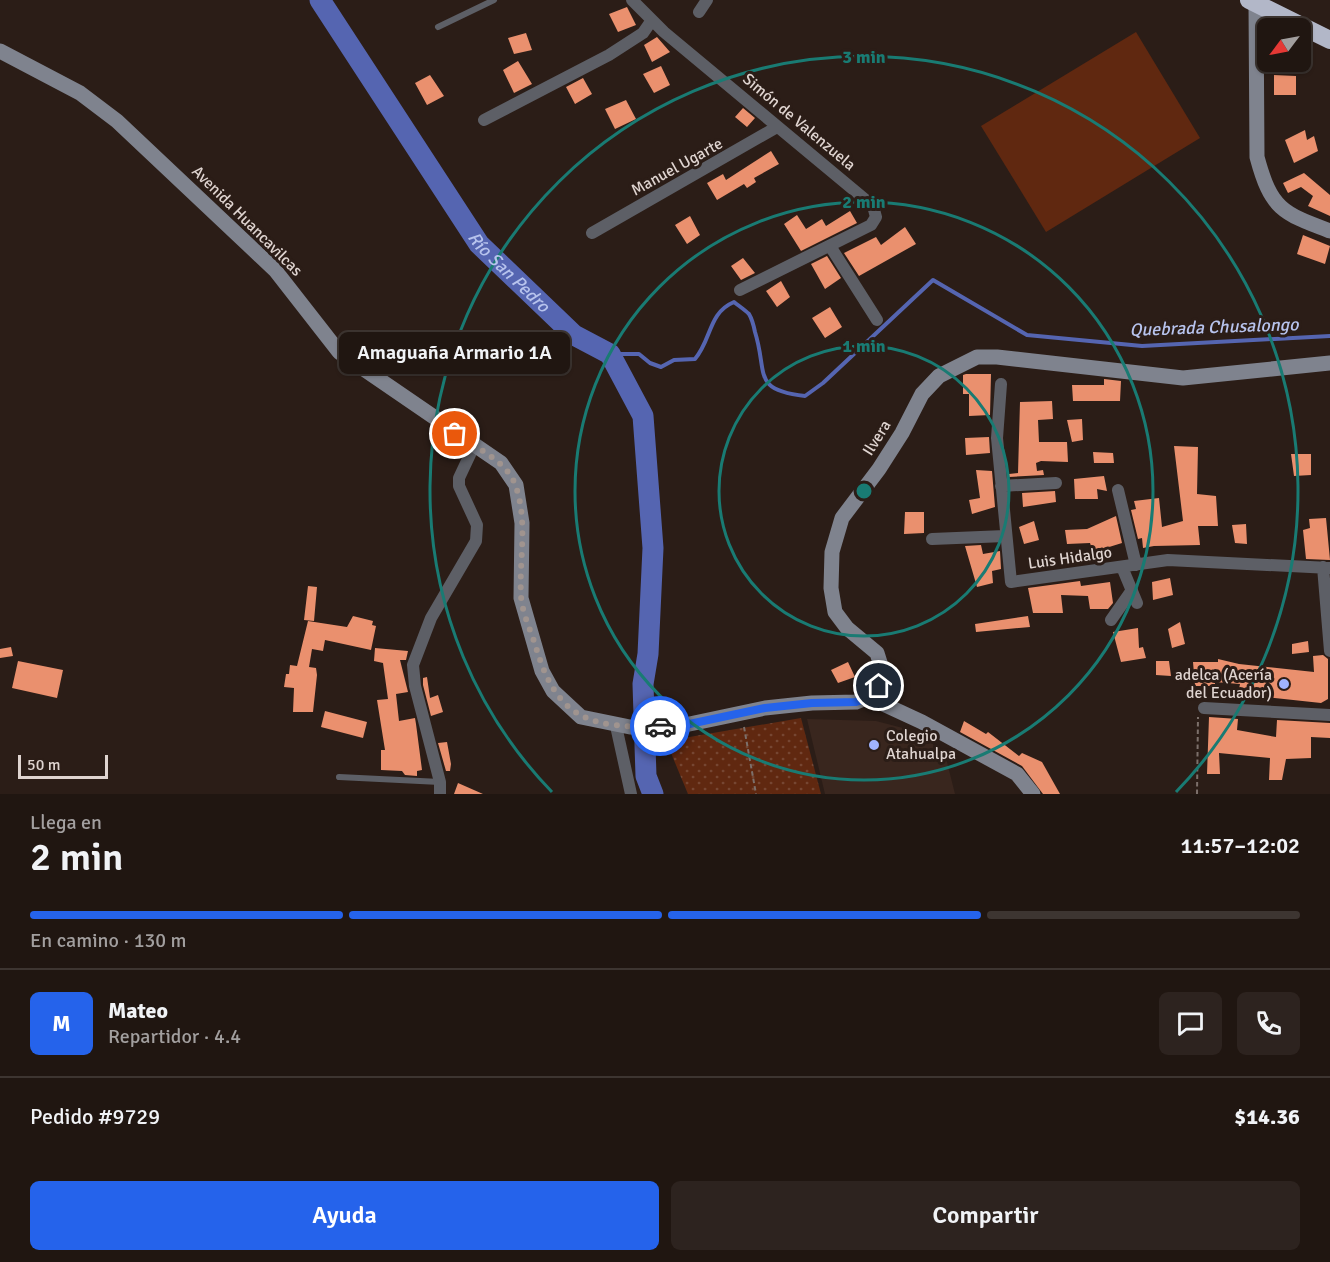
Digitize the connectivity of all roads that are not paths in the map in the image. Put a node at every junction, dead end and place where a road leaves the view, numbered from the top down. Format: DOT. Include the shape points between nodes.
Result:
graph roads {
  1 [pos="494,0"];
  2 [pos="632,0"];
  3 [pos="707,0"];
  4 [pos="1253,2"];
  5 [pos="699,12"];
  6 [pos="652,20"];
  7 [pos="438,27"];
  8 [pos="1330,40"];
  9 [pos="0,51"];
  10 [pos="484,120"];
  11 [pos="777,127"];
  12 [pos="1330,231"];
  13 [pos="592,233"];
  14 [pos="830,246"];
  15 [pos="740,290"];
  16 [pos="878,320"];
  17 [pos="1330,363"];
  18 [pos="1001,384"];
  19 [pos="474,446"];
  20 [pos="1056,483"];
  21 [pos="1001,486"];
  22 [pos="1118,490"];
  23 [pos="1005,536"];
  24 [pos="932,539"];
  25 [pos="1136,565"];
  26 [pos="1122,567"];
  27 [pos="1327,568"];
  28 [pos="1132,590"];
  29 [pos="1137,603"];
  30 [pos="1111,620"];
  31 [pos="1330,651"];
  32 [pos="868,698"];
  33 [pos="1204,708"];
  34 [pos="1330,715"];
  35 [pos="623,727"];
  36 [pos="339,777"];
  37 [pos="440,788"];
  38 [pos="632,794"];
  39 [pos="1033,794"];
  1 -- 7 [label="lane"];
  2 -- 6 [label="street, Simón de Valenzuela"];
  3 -- 5 [label="street"];
  4 -- 8 [label="highway"];
  4 -- 12 [label="street" via="1257,157 1263,180 1280,208"];
  6 -- 10 [label="street" via="643,33 609,56"];
  6 -- 11 [label="street, Simón de Valenzuela"];
  9 -- 19 [label="street, Avenida Huancavilcas" via="80,93 117,121 275,270 339,352"];
  11 -- 13 [label="street, Manuel Ugarte"];
  11 -- 14 [label="street, Simón de Valenzuela" via="873,206 876,217 871,225"];
  14 -- 15 [label="street, Simón de Valenzuela"];
  14 -- 16 [label="street"];
  17 -- 32 [label="street, Ilvera" via="1183,378 977,357 939,376 922,394 885,460 842,518 832,552 831,588 836,612 846,628 877,653 882,669 879,686"];
  18 -- 21 [label="street, Luis Hidalgo" via="997,438"];
  19 -- 35 [label="street, Avenida Huancavilcas" via="501,463 516,485 522,523 521,598 542,671 553,691 581,717"];
  19 -- 37 [label="street" via="459,486 477,525 476,541 431,618 413,665"];
  20 -- 21 [label="street"];
  21 -- 23 [label="street, Luis Hidalgo"];
  22 -- 25 [label="street"];
  23 -- 24 [label="street"];
  23 -- 26 [label="street, Luis Hidalgo" via="1011,582"];
  25 -- 26 [label="street, Luis Hidalgo"];
  25 -- 27 [label="street, Luis Hidalgo" via="1168,560"];
  26 -- 28 [label="street"];
  27 -- 31 [label="street"];
  28 -- 29 [label="street"];
  28 -- 30 [label="street"];
  32 -- 35 [label="street, Avenida Huancavilcas" via="742,713 680,726"];
  32 -- 39 [label="street" via="922,722 1017,774"];
  33 -- 34 [label="street"];
  35 -- 38 [label="street"];
  36 -- 37 [label="lane"];
}
